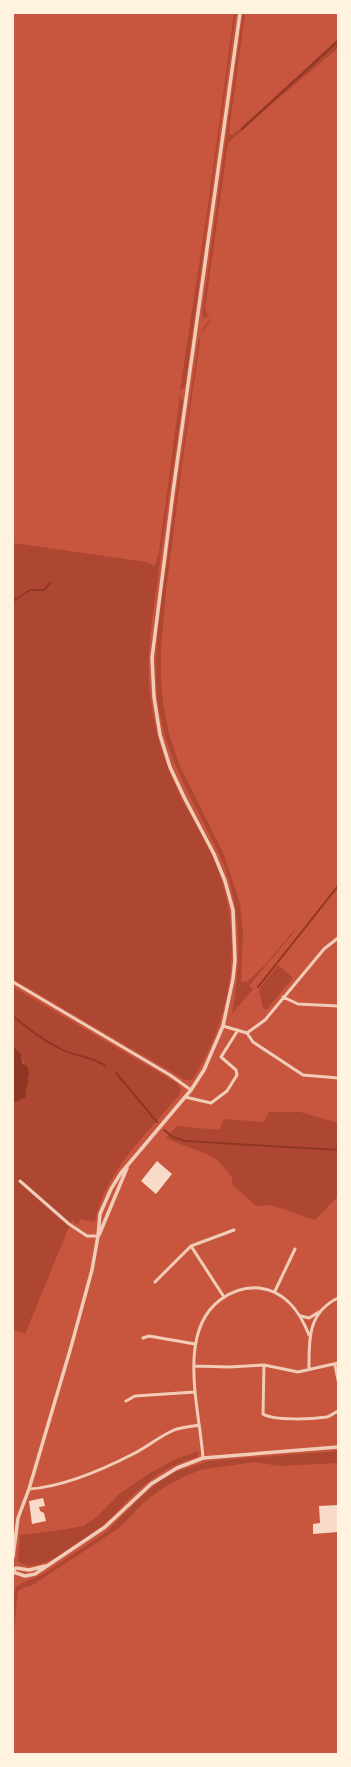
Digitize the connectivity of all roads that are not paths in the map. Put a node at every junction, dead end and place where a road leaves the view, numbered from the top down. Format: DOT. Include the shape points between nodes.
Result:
graph roads {
  1 [pos="240,13"];
  2 [pos="338,938"];
  3 [pos="13,982"];
  4 [pos="283,997"];
  5 [pos="338,1006"];
  6 [pos="223,1026"];
  7 [pos="238,1030"];
  8 [pos="246,1033"];
  9 [pos="338,1078"];
  10 [pos="191,1090"];
  11 [pos="185,1097"];
  12 [pos="129,1164"];
  13 [pos="20,1181"];
  14 [pos="234,1230"];
  15 [pos="98,1236"];
  16 [pos="191,1246"];
  17 [pos="295,1249"];
  18 [pos="155,1282"];
  19 [pos="275,1291"];
  20 [pos="224,1297"];
  21 [pos="338,1298"];
  22 [pos="319,1312"];
  23 [pos="301,1316"];
  24 [pos="309,1335"];
  25 [pos="143,1338"];
  26 [pos="195,1344"];
  27 [pos="336,1364"];
  28 [pos="264,1365"];
  29 [pos="195,1366"];
  30 [pos="309,1369"];
  31 [pos="338,1380"];
  32 [pos="195,1392"];
  33 [pos="126,1401"];
  34 [pos="338,1411"];
  35 [pos="199,1425"];
  36 [pos="338,1447"];
  37 [pos="203,1458"];
  38 [pos="29,1489"];
  39 [pos="13,1557"];
  40 [pos="49,1565"];
  41 [pos="13,1571"];
  1 -- 6 [label="street" via="152,658 155,705 160,735 170,767 214,854 233,910 235,960"];
  2 -- 4 [label="street" via="324,949"];
  3 -- 10 [label="street" via="170,1074"];
  4 -- 5 [label="street" via="298,1004"];
  4 -- 8 [label="street" via="265,1020"];
  6 -- 7 [label="street"];
  6 -- 10 [label="street" via="204,1070"];
  7 -- 8 [label="street"];
  7 -- 11 [label="street" via="221,1057 236,1070 237,1075 227,1091 211,1103"];
  8 -- 9 [label="street" via="253,1042 303,1075"];
  10 -- 11 [label="street"];
  11 -- 12 [label="street"];
  12 -- 15 [label="street"];
  12 -- 15 [label="street" via="120,1173 108,1195 100,1214"];
  13 -- 15 [label="street" via="81,1232 87,1236"];
  14 -- 16 [label="street"];
  15 -- 38 [label="street" via="92,1270 71,1347"];
  16 -- 18 [label="street"];
  16 -- 20 [label="street"];
  17 -- 19 [label="street"];
  19 -- 20 [label="street" via="246,1288"];
  19 -- 23 [label="street"];
  20 -- 26 [label="street" via="206,1313"];
  21 -- 22 [label="street"];
  22 -- 23 [label="street" via="309,1318"];
  22 -- 24 [label="street"];
  23 -- 24 [label="street"];
  24 -- 30 [label="street"];
  25 -- 26 [label="street" via="149,1336"];
  26 -- 29 [label="street"];
  27 -- 30 [label="street"];
  27 -- 31 [label="street"];
  28 -- 29 [label="street"];
  28 -- 30 [label="street" via="298,1372"];
  28 -- 34 [label="street" via="263,1414 268,1418 328,1417"];
  29 -- 32 [label="street"];
  32 -- 33 [label="street" via="135,1396"];
  32 -- 35 [label="street"];
  35 -- 37 [label="street"];
  35 -- 38 [label="street" via="173,1430 112,1465 46,1487"];
  36 -- 37 [label="street"];
  37 -- 40 [label="street" via="177,1468 150,1484 105,1527"];
  38 -- 39 [label="street" via="18,1518"];
  40 -- 41 [label="street" via="37,1569 16,1568"];
  40 -- 41 [label="street" via="35,1574 25,1576"];
}
